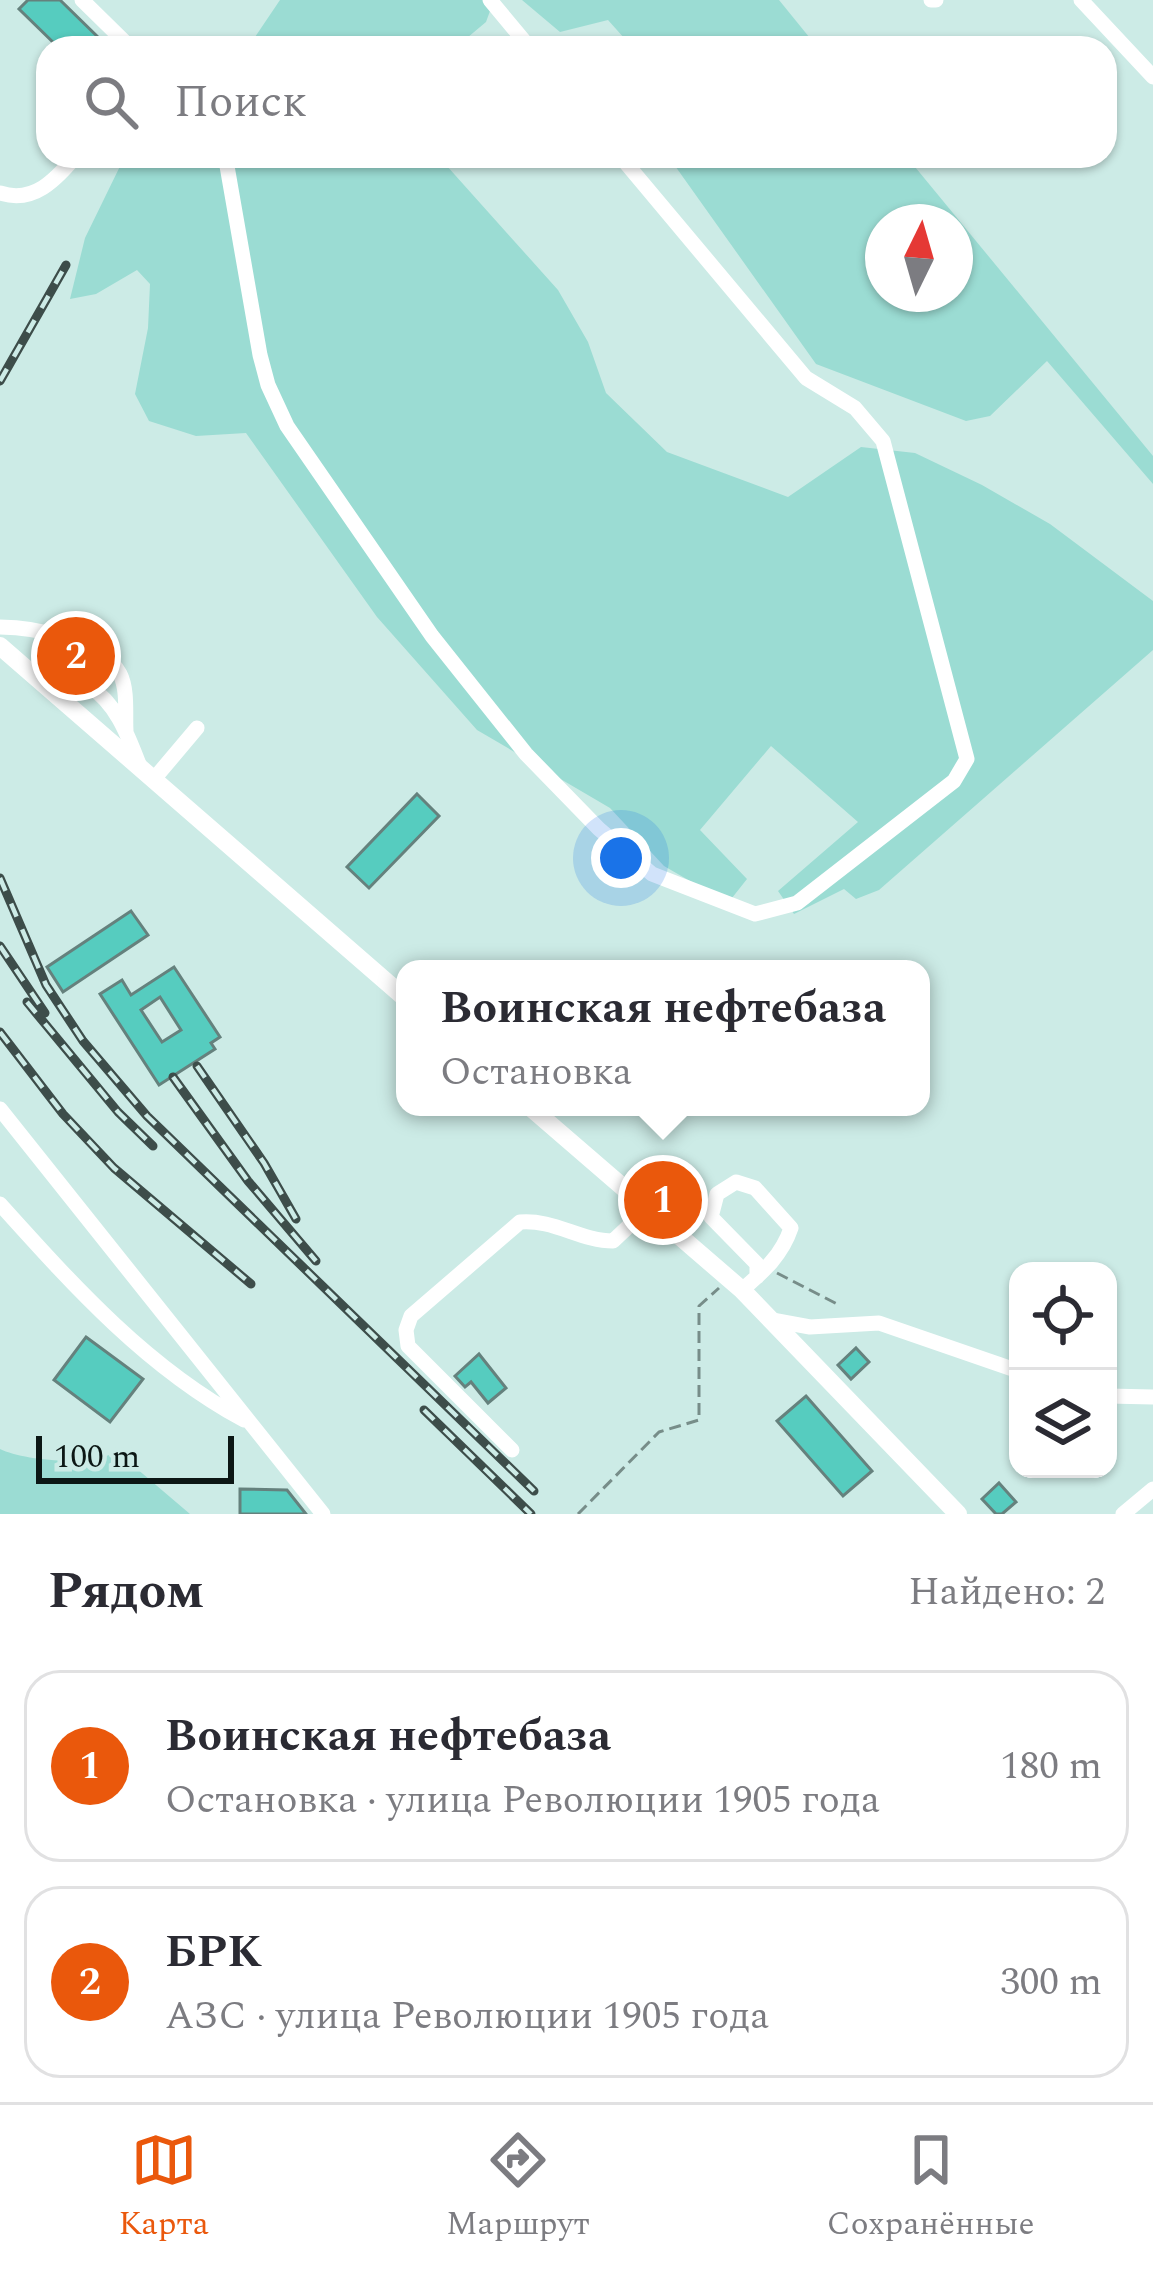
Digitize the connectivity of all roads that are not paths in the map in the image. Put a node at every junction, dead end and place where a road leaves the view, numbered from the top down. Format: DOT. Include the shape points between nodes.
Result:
graph roads {
  1 [pos="82,0"];
  2 [pos="490,0"];
  3 [pos="1081,0"];
  4 [pos="119,36"];
  5 [pos="520,36"];
  6 [pos="1115,36"];
  7 [pos="1117,38"];
  8 [pos="1153,77"];
  9 [pos="65,168"];
  10 [pos="227,168"];
  11 [pos="630,168"];
  12 [pos="0,193"];
  13 [pos="0,627"];
  14 [pos="0,646"];
  15 [pos="90,687"];
  16 [pos="196,728"];
  17 [pos="126,731"];
  18 [pos="147,773"];
  19 [pos="396,990"];
  20 [pos="0,1108"];
  21 [pos="540,1116"];
  22 [pos="0,1204"];
  23 [pos="647,1209"];
  24 [pos="748,1278"];
  25 [pos="771,1319"];
  26 [pos="810,1327"];
  27 [pos="798,1347"];
  28 [pos="1015,1370"];
  29 [pos="1117,1396"];
  30 [pos="1153,1397"];
  31 [pos="251,1424"];
  32 [pos="512,1450"];
  33 [pos="1153,1489"];
  34 [pos="323,1514"];
  35 [pos="958,1514"];
  36 [pos="1123,1514"];
  1 -- 4 [label="street"];
  2 -- 5 [label="street"];
  3 -- 6 [label="street"];
  7 -- 8 [label="street"];
  9 -- 12 [label="street" via="28,196"];
  10 -- 11 [label="street" via="268,385 287,426 431,636 599,829 652,874 755,914 797,903 954,782 967,759 883,441 855,408 806,378"];
  13 -- 17 [label="street" via="82,643 118,669"];
  14 -- 18 [label="main road"];
  15 -- 17 [label="street"];
  16 -- 18 [label="street"];
  17 -- 18 [label="street"];
  18 -- 19 [label="main road"];
  20 -- 31 [label="street"];
  21 -- 23 [label="main road"];
  22 -- 31 [label="street" via="90,1304 195,1393"];
  23 -- 24 [label="main road"];
  23 -- 32 [label="street" via="614,1241 520,1222 411,1316 408,1346"];
  24 -- 24 [label="street" via="784,1249 791,1228 755,1188 736,1182 717,1194 711,1217 757,1264"];
  24 -- 25 [label="main road"];
  25 -- 26 [label="street"];
  25 -- 27 [label="main road"];
  26 -- 27 [label="street"];
  26 -- 28 [label="street" via="879,1323"];
  27 -- 35 [label="main road"];
  29 -- 30 [label="street"];
  31 -- 34 [label="street"];
  33 -- 36 [label="street"];
}
